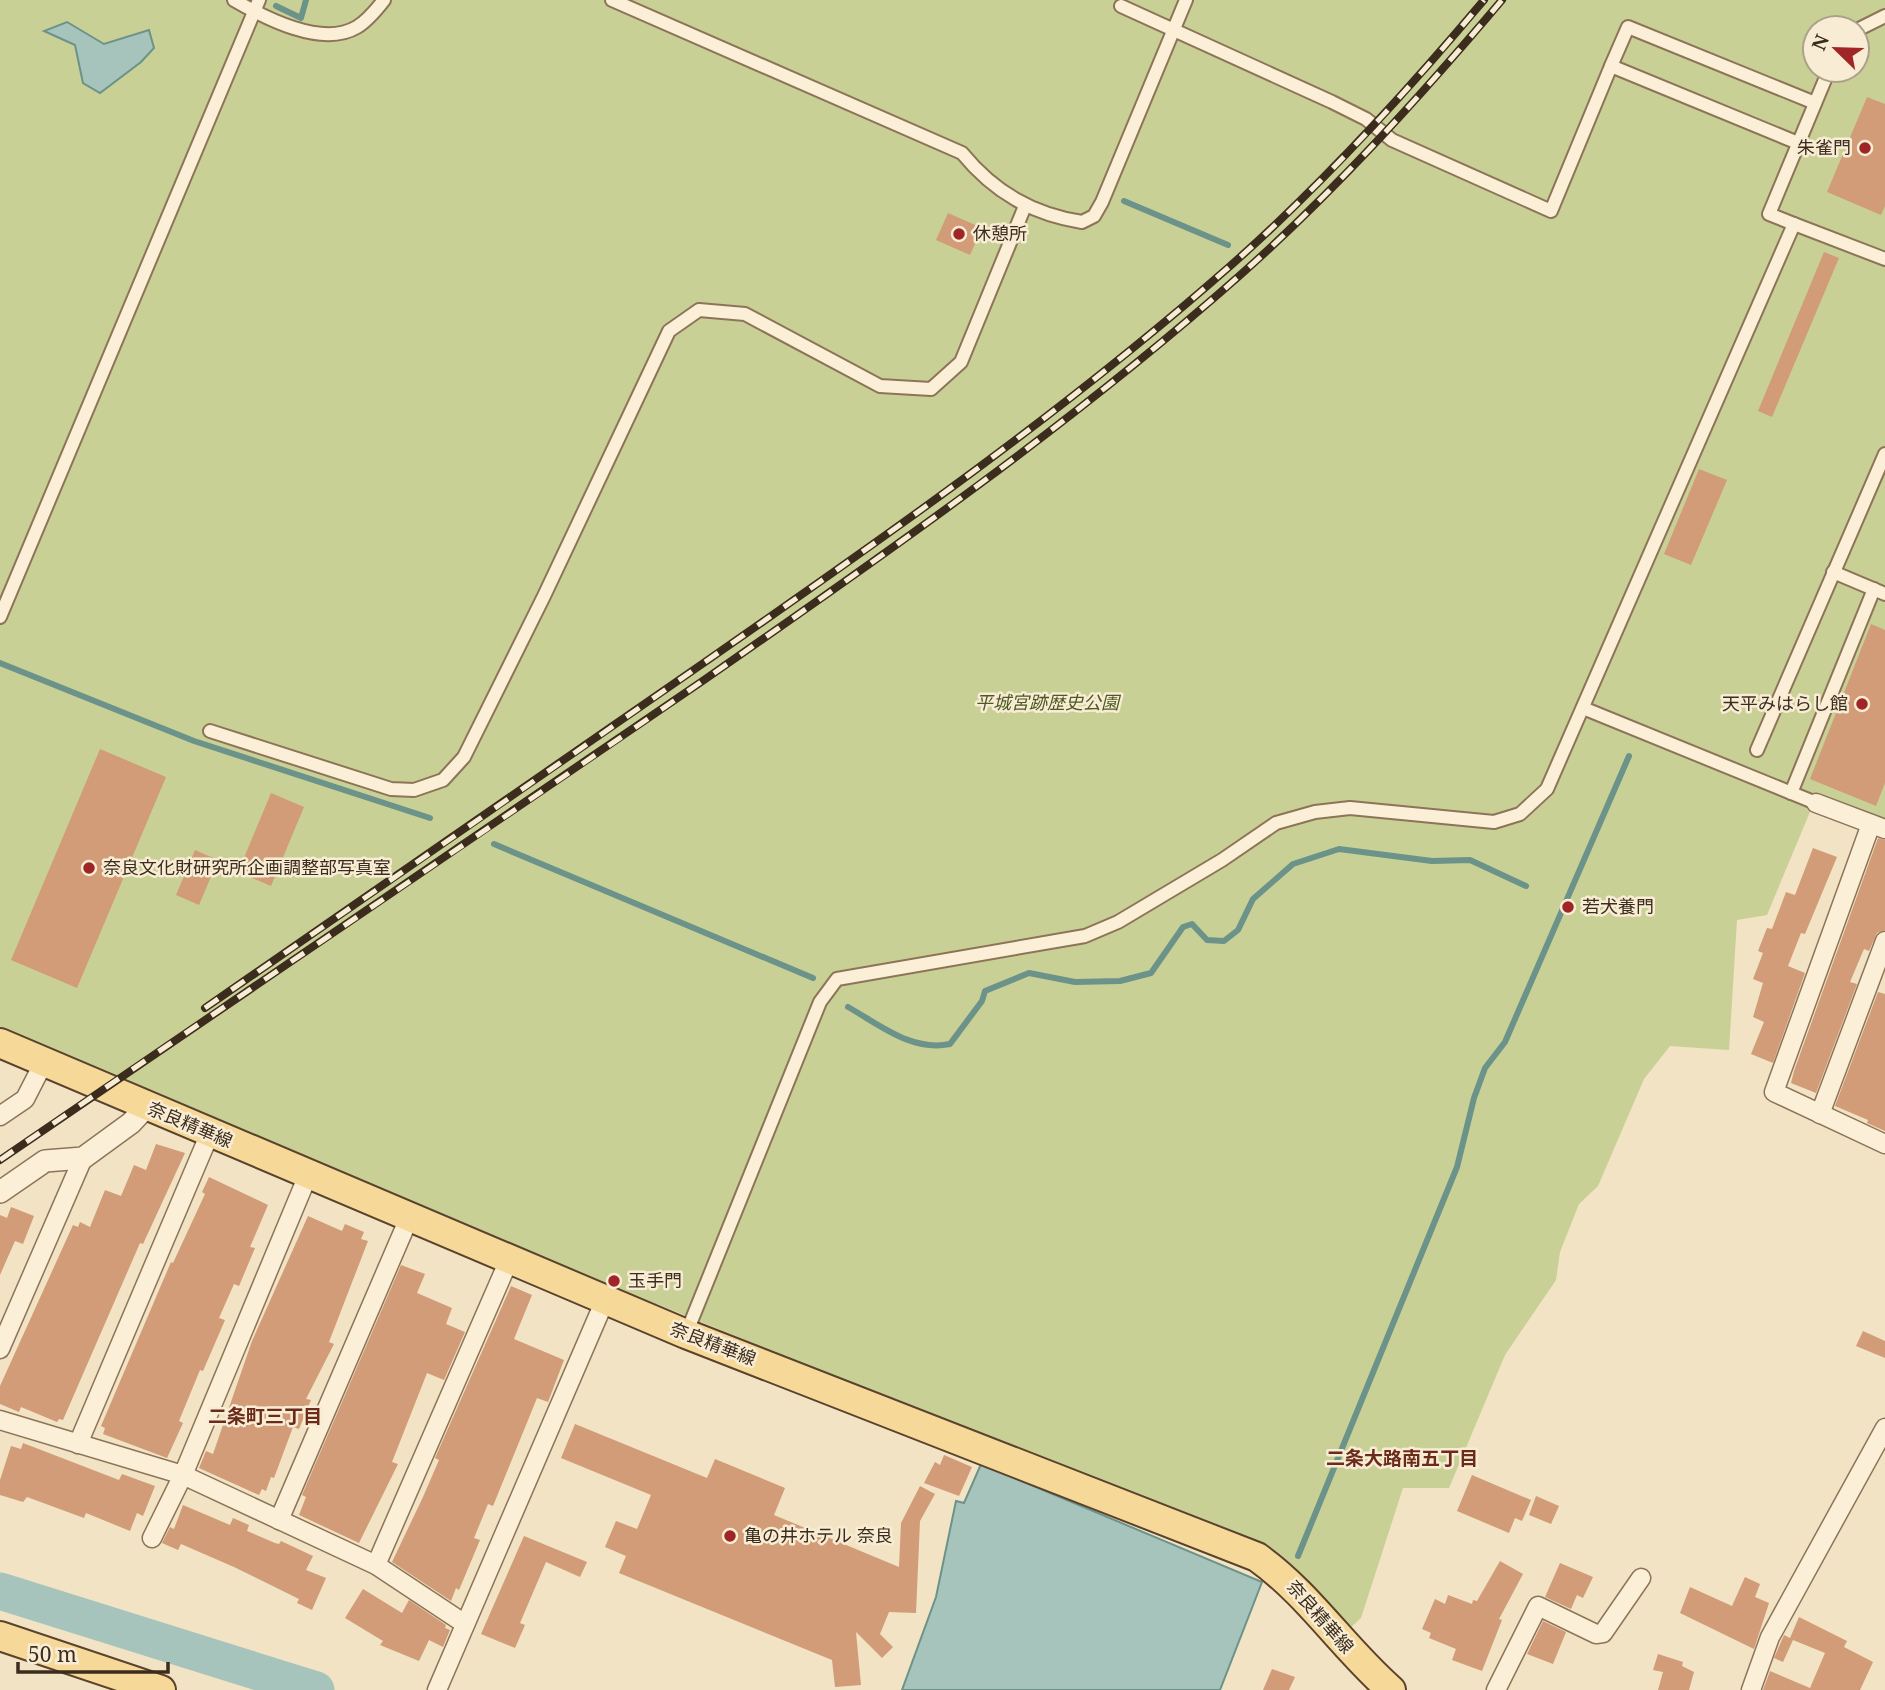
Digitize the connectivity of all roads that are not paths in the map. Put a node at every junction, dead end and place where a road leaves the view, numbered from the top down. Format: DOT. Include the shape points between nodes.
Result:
graph roads {
  1 [pos="234,0"];
  2 [pos="384,0"];
  3 [pos="612,0"];
  4 [pos="1186,0"];
  5 [pos="256,6"];
  6 [pos="1121,6"];
  7 [pos="1174,29"];
  8 [pos="1611,66"];
  9 [pos="1823,84"];
  10 [pos="1815,103"];
  11 [pos="1798,143"];
  12 [pos="1025,206"];
  13 [pos="1794,224"];
  14 [pos="1885,258"];
  15 [pos="1885,454"];
  16 [pos="1833,572"];
  17 [pos="1879,592"];
  18 [pos="0,617"];
  19 [pos="1583,708"];
  20 [pos="210,731"];
  21 [pos="1757,750"];
  22 [pos="1791,793"];
  23 [pos="1816,803"];
  24 [pos="1878,827"];
  25 [pos="1885,941"];
  26 [pos="0,1043"];
  27 [pos="44,1062"];
  28 [pos="147,1106"];
  29 [pos="1820,1114"];
  30 [pos="0,1116"];
  31 [pos="210,1133"];
  32 [pos="1885,1144"];
  33 [pos="83,1158"];
  34 [pos="309,1175"];
  35 [pos="0,1192"];
  36 [pos="409,1218"];
  37 [pos="509,1260"];
  38 [pos="605,1300"];
  39 [pos="686,1334"];
  40 [pos="0,1349"];
  41 [pos="0,1420"];
  42 [pos="1885,1428"];
  43 [pos="78,1444"];
  44 [pos="183,1475"];
  45 [pos="279,1520"];
  46 [pos="152,1538"];
  47 [pos="376,1565"];
  48 [pos="1641,1578"];
  49 [pos="465,1624"];
  50 [pos="0,1636"];
  51 [pos="161,1690"];
  52 [pos="437,1690"];
  53 [pos="1391,1690"];
  54 [pos="1496,1690"];
  55 [pos="1751,1690"];
  1 -- 5 [label="street"];
  2 -- 5 [label="street" via="347,32 302,32"];
  3 -- 12 [label="street" via="962,153 983,179"];
  4 -- 7 [label="street"];
  5 -- 18 [label="street"];
  6 -- 7 [label="street"];
  7 -- 8 [label="street" via="1366,118 1392,139 1551,211"];
  7 -- 12 [label="street" via="1094,216 1082,222"];
  8 -- 10 [label="street" via="1628,27"];
  8 -- 11 [label="street"];
  9 -- 10 [label="street"];
  10 -- 11 [label="street"];
  11 -- 13 [label="street" via="1769,214"];
  12 -- 20 [label="street" via="961,362 930,389 880,386 745,314 699,310 669,331 464,757 443,780 414,790 391,789"];
  13 -- 14 [label="street"];
  13 -- 19 [label="street"];
  15 -- 16 [label="street"];
  16 -- 17 [label="street"];
  16 -- 21 [label="street"];
  17 -- 22 [label="street"];
  19 -- 22 [label="street"];
  19 -- 39 [label="street" via="1547,789 1520,814 1494,822 1350,808 1315,812 1276,823 1118,922 1084,936 837,979 820,1002"];
  22 -- 23 [label="street"];
  23 -- 24 [label="street"];
  24 -- 29 [label="street" via="1774,1092"];
  25 -- 29 [label="street"];
  26 -- 27 [label="main road, 奈良精華線"];
  27 -- 28 [label="main road, 奈良精華線"];
  27 -- 30 [label="street" via="25,1099"];
  28 -- 31 [label="main road, 奈良精華線"];
  28 -- 33 [label="street"];
  29 -- 32 [label="street"];
  31 -- 34 [label="main road, 奈良精華線"];
  31 -- 43 [label="street"];
  33 -- 35 [label="street" via="45,1161"];
  33 -- 40 [label="street"];
  34 -- 36 [label="main road, 奈良精華線"];
  34 -- 44 [label="street"];
  36 -- 37 [label="main road, 奈良精華線"];
  36 -- 45 [label="street"];
  37 -- 38 [label="main road, 奈良精華線"];
  37 -- 47 [label="street"];
  38 -- 39 [label="main road, 奈良精華線"];
  38 -- 49 [label="street"];
  39 -- 53 [label="main road, 奈良精華線" via="1257,1557 1287,1578 1356,1659"];
  41 -- 43 [label="street"];
  42 -- 55 [label="street" via="1770,1637"];
  43 -- 44 [label="street"];
  44 -- 45 [label="street"];
  44 -- 46 [label="street"];
  45 -- 47 [label="street"];
  47 -- 49 [label="street"];
  48 -- 54 [label="street" via="1603,1633 1596,1634 1538,1606"];
  49 -- 52 [label="street"];
  50 -- 51 [label="main road"];
}
